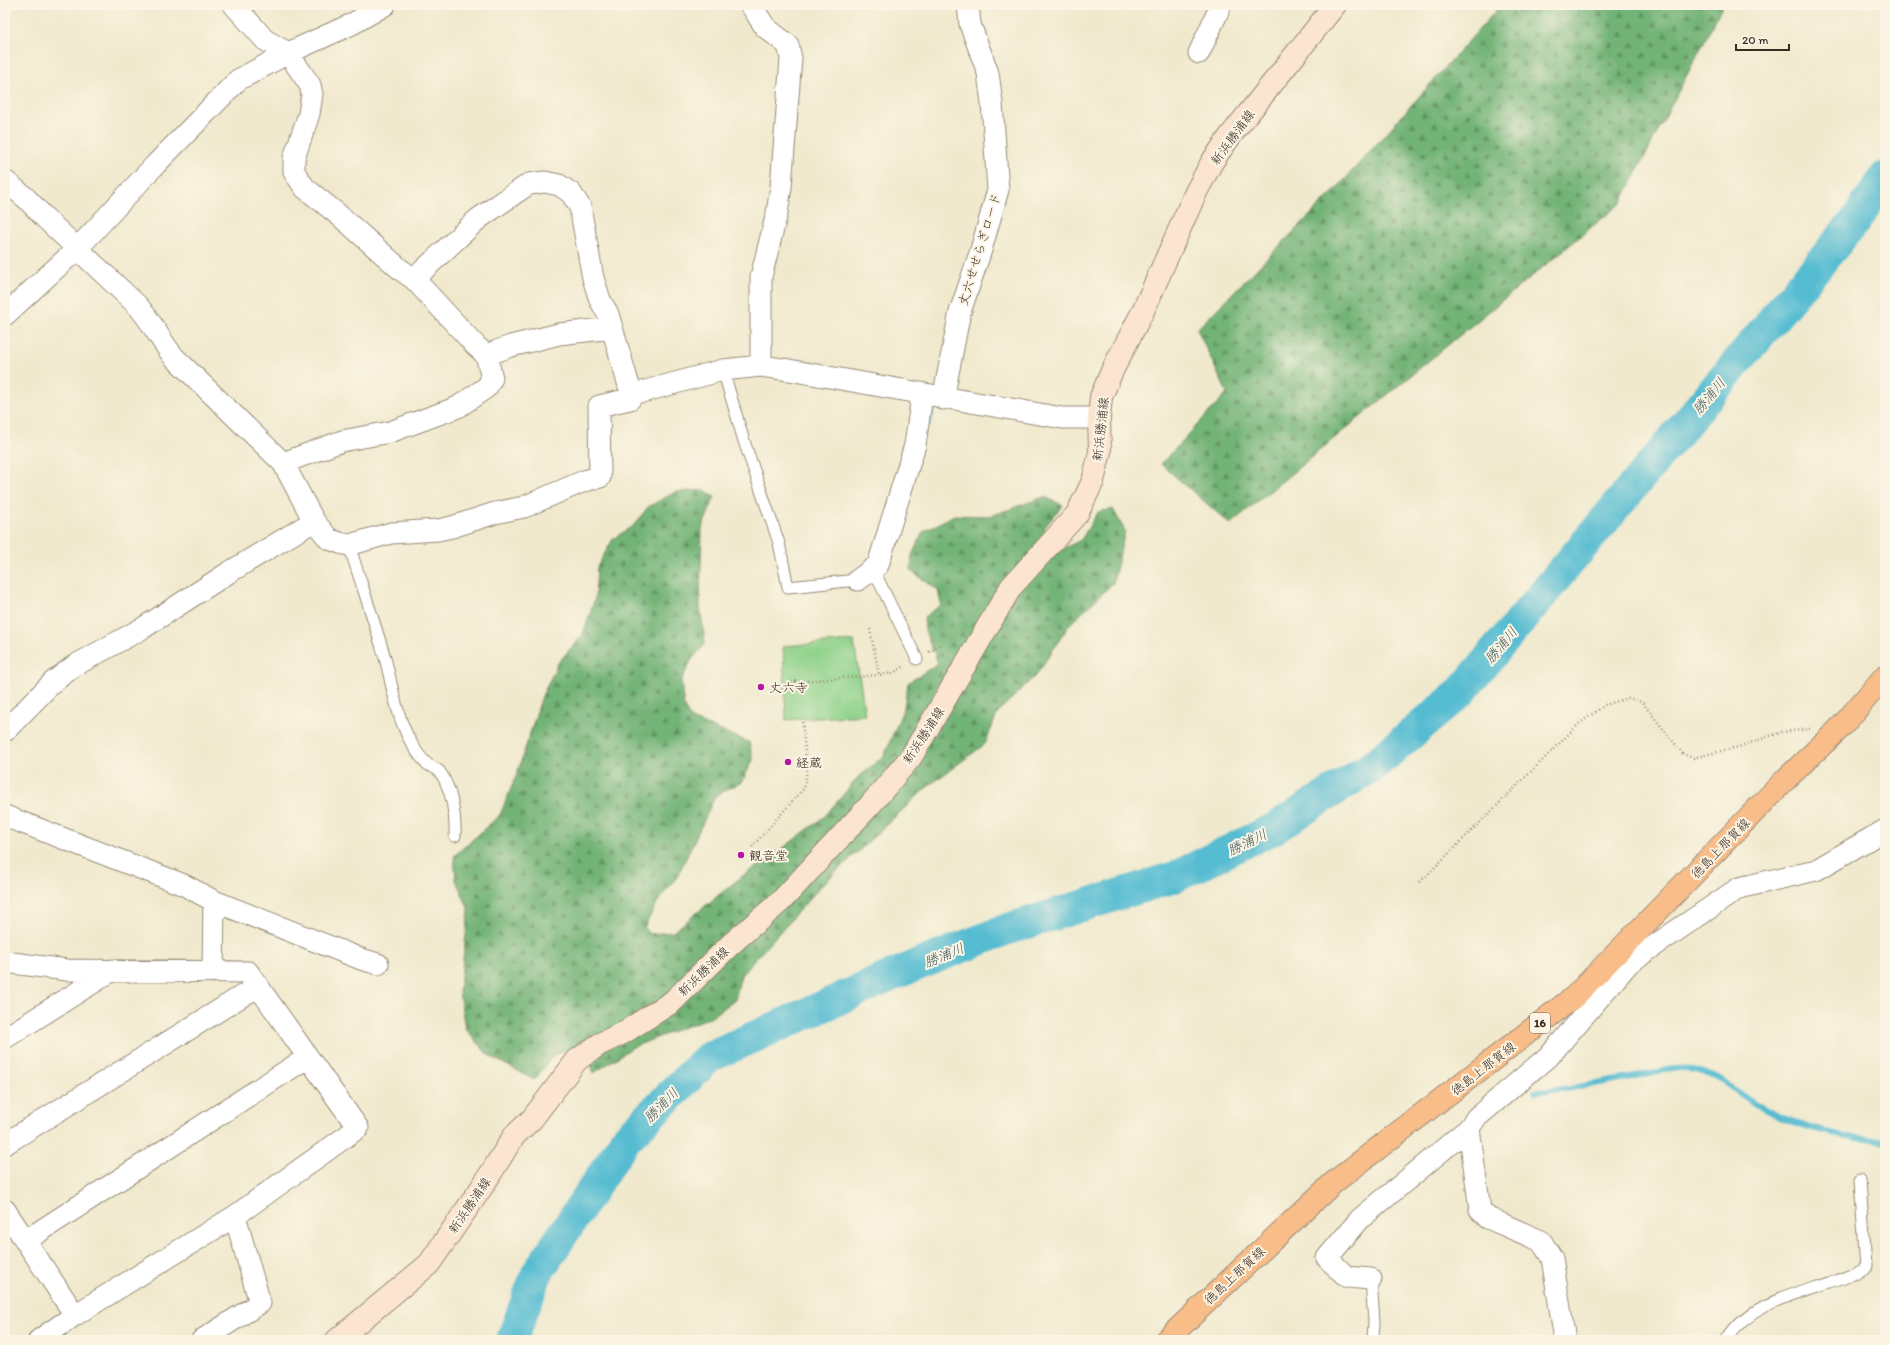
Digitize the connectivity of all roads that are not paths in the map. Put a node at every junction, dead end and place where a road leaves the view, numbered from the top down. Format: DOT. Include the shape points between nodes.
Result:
graph roads {
  1 [pos="234,5"];
  2 [pos="385,5"];
  3 [pos="750,5"];
  4 [pos="968,5"];
  5 [pos="1221,5"];
  6 [pos="1335,5"];
  7 [pos="288,53"];
  8 [pos="1199,53"];
  9 [pos="5,181"];
  10 [pos="77,249"];
  11 [pos="414,279"];
  12 [pos="5,315"];
  13 [pos="612,328"];
  14 [pos="486,355"];
  15 [pos="761,366"];
  16 [pos="723,370"];
  17 [pos="633,392"];
  18 [pos="922,395"];
  19 [pos="943,398"];
  20 [pos="1099,418"];
  21 [pos="283,463"];
  22 [pos="314,521"];
  23 [pos="349,545"];
  24 [pos="865,575"];
  25 [pos="917,659"];
  26 [pos="1885,676"];
  27 [pos="5,731"];
  28 [pos="5,816"];
  29 [pos="1885,830"];
  30 [pos="455,836"];
  31 [pos="214,901"];
  32 [pos="1623,958"];
  33 [pos="5,962"];
  34 [pos="378,964"];
  35 [pos="113,970"];
  36 [pos="213,972"];
  37 [pos="258,986"];
  38 [pos="5,1038"];
  39 [pos="308,1057"];
  40 [pos="1469,1128"];
  41 [pos="5,1144"];
  42 [pos="1860,1180"];
  43 [pos="5,1210"];
  44 [pos="234,1216"];
  45 [pos="25,1241"];
  46 [pos="1371,1279"];
  47 [pos="75,1315"];
  48 [pos="39,1340"];
  49 [pos="202,1340"];
  50 [pos="337,1340"];
  51 [pos="1166,1340"];
  52 [pos="1373,1340"];
  53 [pos="1565,1340"];
  54 [pos="1727,1340"];
  1 -- 7 [label="street" via="265,40"];
  2 -- 7 [label="street" via="352,24"];
  3 -- 15 [label="street" via="765,27 788,45 791,58 781,187 761,277"];
  4 -- 19 [label="street, 丈六せせらぎロード" via="970,24 988,73 998,190 960,312"];
  5 -- 8 [label="street"];
  6 -- 20 [label="main road, 新浜勝浦線" via="1212,162 1143,311 1112,371 1102,397"];
  7 -- 10 [label="street" via="238,80"];
  7 -- 11 [label="street" via="310,85 312,94 309,114 294,158 294,172 305,188"];
  9 -- 10 [label="street" via="26,198"];
  10 -- 12 [label="street"];
  10 -- 21 [label="street" via="138,306 174,357"];
  11 -- 13 [label="street" via="478,219 529,184 545,182 559,185 571,193 580,207 593,278"];
  11 -- 14 [label="street"];
  13 -- 14 [label="street" via="559,334"];
  13 -- 17 [label="street"];
  14 -- 21 [label="street" via="492,378 487,387 458,407 390,432 342,441"];
  15 -- 16 [label="street"];
  15 -- 18 [label="street"];
  16 -- 17 [label="street" via="642,392"];
  16 -- 24 [label="lane" via="779,543 788,587"];
  17 -- 23 [label="street" via="630,399 599,406 600,477 584,481 524,508 495,513 438,530 391,533"];
  18 -- 19 [label="street"];
  18 -- 24 [label="street" via="915,445 878,565"];
  19 -- 20 [label="street" via="1062,418"];
  20 -- 50 [label="main road, 新浜勝浦線" via="1100,452 1093,481 1077,514 1011,587 911,757 781,901 731,944 672,1002 577,1060 532,1119 514,1136 429,1264"];
  21 -- 22 [label="street"];
  22 -- 23 [label="street" via="329,539"];
  22 -- 27 [label="street" via="143,628 74,666 53,682"];
  23 -- 30 [label="lane" via="375,624 402,723 414,750 439,771 456,820"];
  24 -- 25 [label="lane"];
  26 -- 32 [label="main road, 徳島上那賀線 / 16" via="1842,726 1786,779"];
  28 -- 31 [label="street" via="184,885"];
  29 -- 32 [label="street" via="1816,870 1739,888"];
  31 -- 34 [label="street"];
  31 -- 36 [label="street"];
  32 -- 40 [label="street" via="1551,1054 1476,1118"];
  32 -- 51 [label="main road, 徳島上那賀線 / 16" via="1333,1183"];
  33 -- 35 [label="street" via="67,970"];
  35 -- 36 [label="street"];
  35 -- 38 [label="street"];
  36 -- 37 [label="street" via="248,972"];
  37 -- 39 [label="street"];
  37 -- 41 [label="street"];
  39 -- 44 [label="street" via="358,1128"];
  39 -- 45 [label="street"];
  40 -- 46 [label="street" via="1360,1219 1327,1258 1347,1277"];
  40 -- 53 [label="street" via="1480,1210 1488,1218 1540,1241 1552,1258"];
  42 -- 54 [label="lane" via="1866,1267 1855,1274 1774,1303 1746,1318 1732,1331"];
  43 -- 45 [label="street"];
  44 -- 47 [label="street"];
  44 -- 49 [label="street" via="260,1303"];
  45 -- 47 [label="street"];
  46 -- 52 [label="lane"];
  47 -- 48 [label="street"];
}
